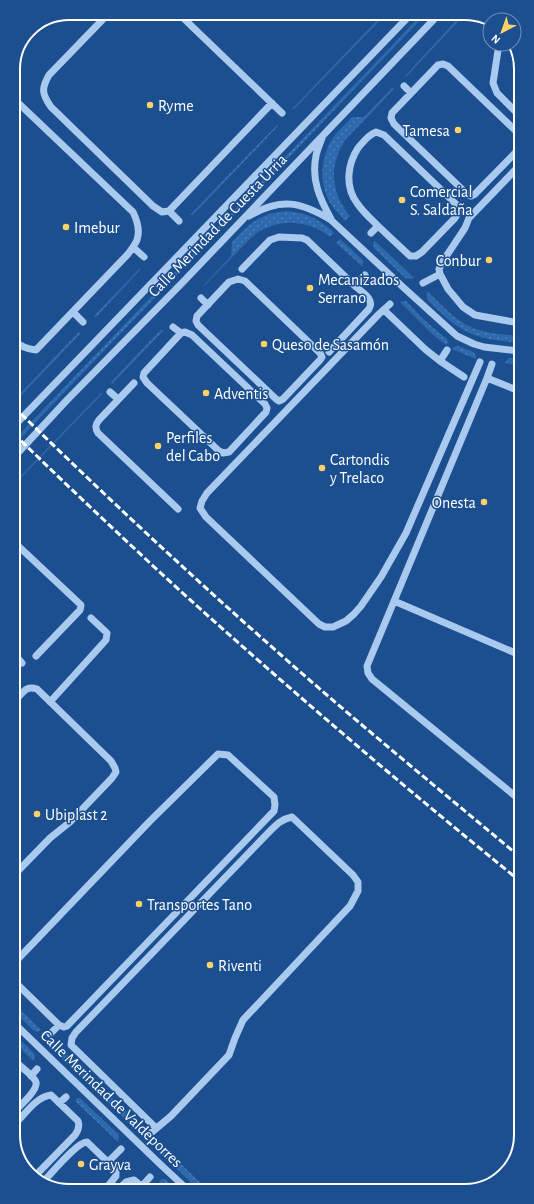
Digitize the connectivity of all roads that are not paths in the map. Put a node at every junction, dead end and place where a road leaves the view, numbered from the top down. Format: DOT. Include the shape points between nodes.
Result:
graph roads {
  1 [pos="102,20"];
  2 [pos="185,20"];
  3 [pos="405,20"];
  4 [pos="433,20"];
  5 [pos="499,52"];
  6 [pos="404,86"];
  7 [pos="411,93"];
  8 [pos="272,103"];
  9 [pos="20,105"];
  10 [pos="514,110"];
  11 [pos="282,113"];
  12 [pos="514,129"];
  13 [pos="323,136"];
  14 [pos="514,154"];
  15 [pos="514,171"];
  16 [pos="169,211"];
  17 [pos="331,220"];
  18 [pos="180,221"];
  19 [pos="241,221"];
  20 [pos="378,226"];
  21 [pos="371,233"];
  22 [pos="133,247"];
  23 [pos="144,257"];
  24 [pos="242,269"];
  25 [pos="440,274"];
  26 [pos="366,275"];
  27 [pos="423,283"];
  28 [pos="355,286"];
  29 [pos="201,298"];
  30 [pos="390,304"];
  31 [pos="208,305"];
  32 [pos="384,310"];
  33 [pos="73,312"];
  34 [pos="83,322"];
  35 [pos="514,322"];
  36 [pos="173,327"];
  37 [pos="181,334"];
  38 [pos="20,346"];
  39 [pos="447,350"];
  40 [pos="514,350"];
  41 [pos="329,352"];
  42 [pos="440,361"];
  43 [pos="480,362"];
  44 [pos="492,364"];
  45 [pos="464,377"];
  46 [pos="487,378"];
  47 [pos="134,383"];
  48 [pos="514,389"];
  49 [pos="110,392"];
  50 [pos="118,399"];
  51 [pos="20,420"];
  52 [pos="20,451"];
  53 [pos="178,509"];
  54 [pos="20,548"];
  55 [pos="394,601"];
  56 [pos="91,618"];
  57 [pos="514,651"];
  58 [pos="36,656"];
  59 [pos="20,661"];
  60 [pos="22,663"];
  61 [pos="20,695"];
  62 [pos="50,702"];
  63 [pos="514,795"];
  64 [pos="20,869"];
  65 [pos="20,956"];
  66 [pos="20,987"];
  67 [pos="59,1025"];
  68 [pos="20,1029"];
  69 [pos="50,1034"];
  70 [pos="20,1066"];
  71 [pos="38,1069"];
  72 [pos="31,1076"];
  73 [pos="66,1096"];
  74 [pos="59,1103"];
  75 [pos="20,1106"];
  76 [pos="20,1119"];
  77 [pos="154,1130"];
  78 [pos="121,1149"];
  79 [pos="108,1162"];
  80 [pos="38,1173"];
  81 [pos="150,1177"];
  82 [pos="47,1178"];
  83 [pos="110,1184"];
  84 [pos="124,1184"];
  85 [pos="139,1184"];
  86 [pos="146,1184"];
  87 [pos="182,1184"];
  1 -- 16 [label="street" via="49,75 43,86 44,97 51,107 153,206 162,212"];
  2 -- 8 [label="street"];
  3 -- 51 [label="street, Calle Merindad de Cuesta Urria"];
  4 -- 13 [label="street, Calle Merindad de Cuesta Urria"];
  5 -- 10 [label="street" via="494,83 497,93"];
  6 -- 7 [label="street"];
  7 -- 12 [label="street" via="438,65 443,64"];
  7 -- 14 [label="street" via="392,113 394,124 467,194 475,194"];
  8 -- 11 [label="street"];
  8 -- 16 [label="street"];
  9 -- 22 [label="street" via="133,212 138,226 137,240"];
  13 -- 17 [label="street" via="314,170 321,202"];
  13 -- 19 [label="street, Calle Merindad de Cuesta Urria"];
  15 -- 25 [label="street" via="469,218 443,261 439,269"];
  16 -- 18 [label="street"];
  17 -- 19 [label="street" via="310,208 286,203 261,209"];
  17 -- 40 [label="street" via="457,336 484,347"];
  19 -- 52 [label="street, Calle Merindad de Cuesta Urria"];
  20 -- 20 [label="street" via="410,256 416,256 455,218 458,206 384,136 376,132 369,135 353,156 349,180 351,193 356,202"];
  20 -- 21 [label="street"];
  22 -- 23 [label="street"];
  22 -- 33 [label="street"];
  24 -- 28 [label="street" via="270,240 280,237 302,238"];
  25 -- 27 [label="street"];
  25 -- 35 [label="street" via="448,289 475,315"];
  26 -- 28 [label="street"];
  28 -- 41 [label="street" via="371,300 372,305"];
  29 -- 31 [label="street"];
  30 -- 32 [label="street"];
  31 -- 31 [label="street" via="197,316 198,325 279,401 322,357 245,281 238,279 229,282"];
  32 -- 42 [label="street"];
  32 -- 43 [label="street" via="207,493 200,508 206,517 319,624 333,627 346,621 381,577 406,533"];
  33 -- 34 [label="street"];
  33 -- 38 [label="street" via="36,350"];
  36 -- 37 [label="street"];
  37 -- 37 [label="street" via="185,332 192,335 267,408 228,452 219,451 143,377"];
  39 -- 42 [label="street"];
  42 -- 45 [label="street"];
  44 -- 46 [label="street"];
  46 -- 48 [label="street"];
  46 -- 55 [label="street"];
  47 -- 50 [label="street"];
  49 -- 50 [label="street"];
  50 -- 53 [label="street" via="99,420 95,426 96,430"];
  54 -- 58 [label="street" via="81,605 80,610"];
  55 -- 57 [label="street"];
  55 -- 63 [label="street" via="367,666 368,673 372,679"];
  56 -- 62 [label="street" via="106,633 106,640"];
  59 -- 60 [label="street"];
  61 -- 62 [label="street" via="26,688 32,687"];
  62 -- 64 [label="street" via="111,760 116,772 70,822 50,838"];
  65 -- 67 [label="street" via="218,754 228,755 274,797 274,811 70,1023 64,1027"];
  66 -- 67 [label="street"];
  67 -- 69 [label="street"];
  68 -- 87 [label="street, Calle Merindad de Valdeporres"];
  70 -- 72 [label="street"];
  71 -- 72 [label="street"];
  72 -- 75 [label="street" via="36,1081 36,1086"];
  73 -- 74 [label="street"];
  74 -- 76 [label="street" via="51,1095 45,1096"];
  74 -- 80 [label="street" via="78,1121 78,1130"];
  77 -- 77 [label="street" via="171,1116 229,1055 242,1020 350,906 358,891 358,882 353,875 292,817 278,822 72,1038 71,1046"];
  78 -- 79 [label="street"];
  79 -- 82 [label="street" via="84,1142"];
  79 -- 83 [label="street" via="117,1174"];
  81 -- 86 [label="street"];
  84 -- 85 [label="street" via="134,1180"];
}
